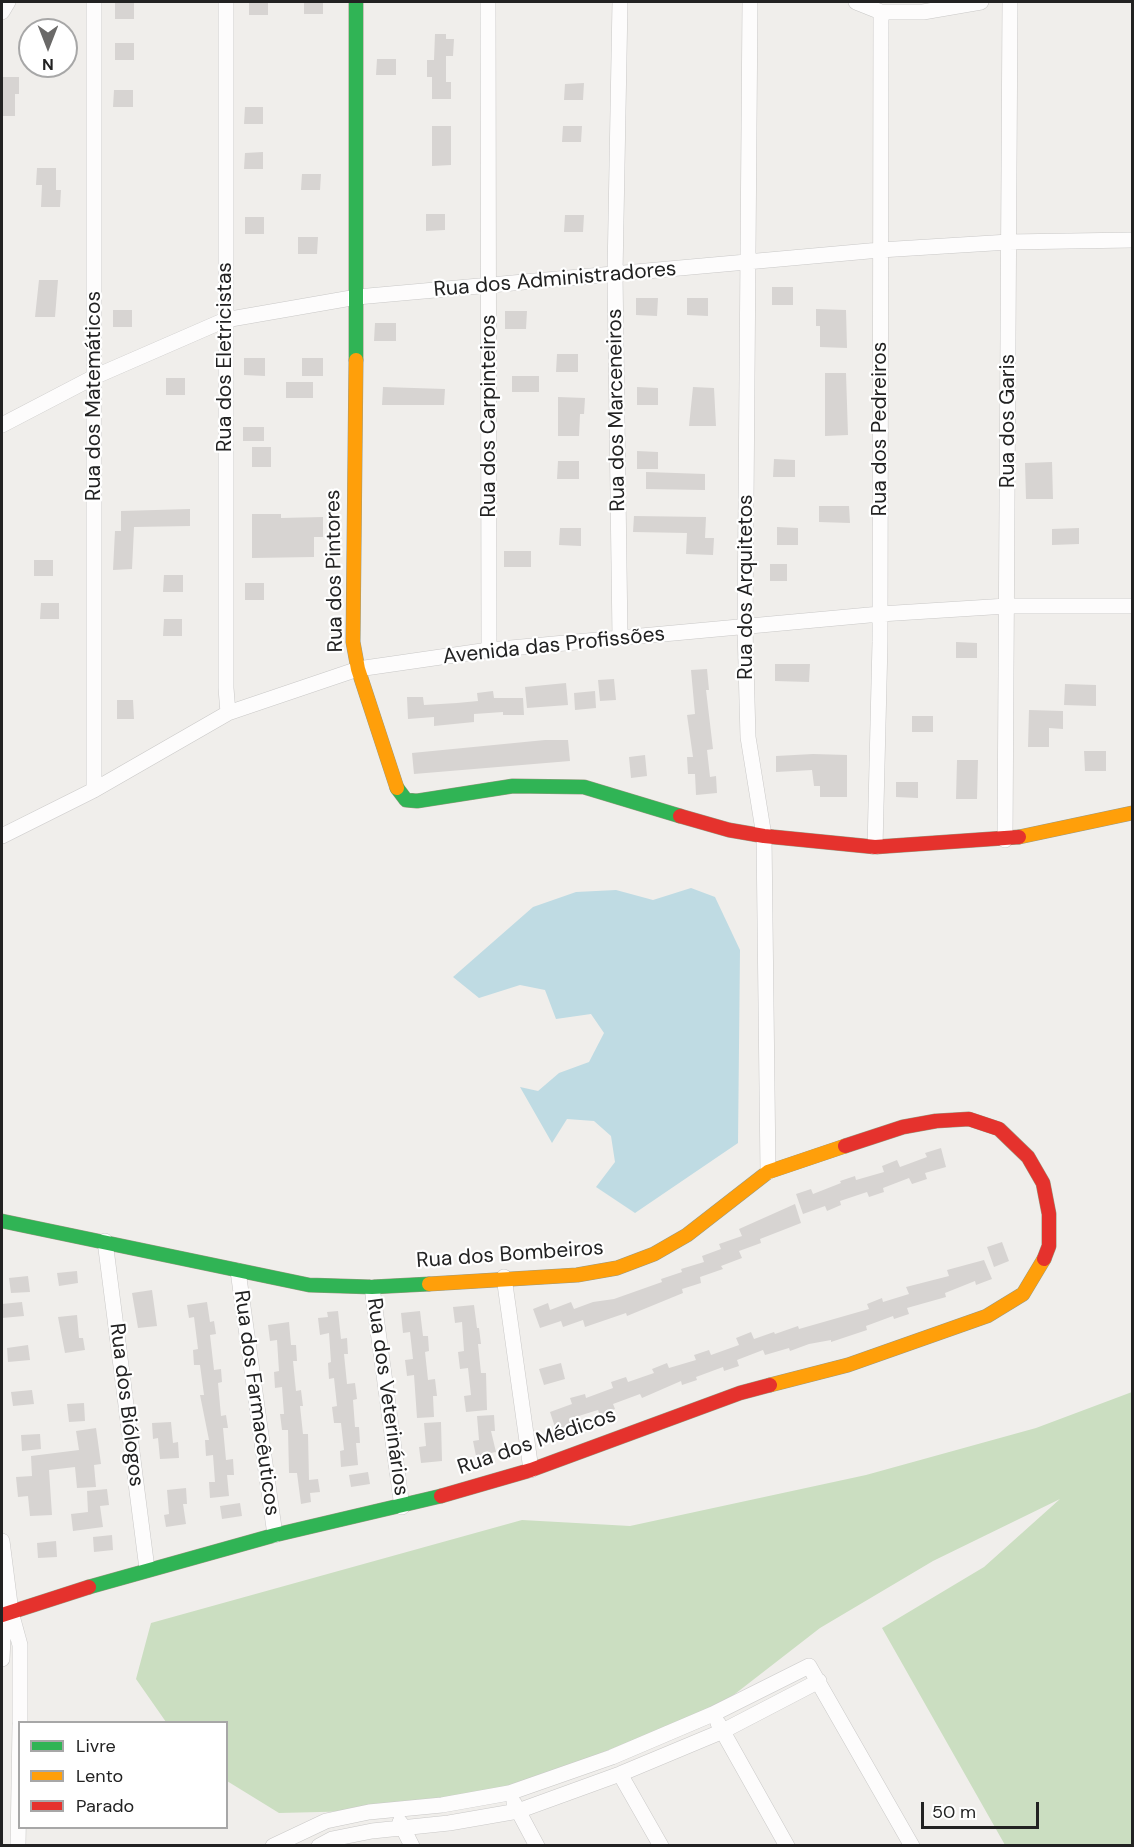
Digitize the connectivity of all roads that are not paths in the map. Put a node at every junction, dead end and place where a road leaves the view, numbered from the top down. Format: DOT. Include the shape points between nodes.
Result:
graph roads {
  1 [pos="8,2"];
  2 [pos="94,2"];
  3 [pos="226,2"];
  4 [pos="356,2"];
  5 [pos="488,2"];
  6 [pos="620,2"];
  7 [pos="750,2"];
  8 [pos="856,2"];
  9 [pos="981,2"];
  10 [pos="1010,2"];
  11 [pos="2,12"];
  12 [pos="881,12"];
  13 [pos="1132,240"];
  14 [pos="1009,242"];
  15 [pos="880,250"];
  16 [pos="746,261"];
  17 [pos="615,274"];
  18 [pos="489,287"];
  19 [pos="357,297"];
  20 [pos="225,320"];
  21 [pos="94,376"];
  22 [pos="2,425"];
  23 [pos="1007,606"];
  24 [pos="1132,606"];
  25 [pos="880,614"];
  26 [pos="745,628"];
  27 [pos="620,638"];
  28 [pos="489,650"];
  29 [pos="358,669"];
  30 [pos="228,713"];
  31 [pos="94,790"];
  32 [pos="1132,813"];
  33 [pos="7,834"];
  34 [pos="764,836"];
  35 [pos="1005,840"];
  36 [pos="2,844"];
  37 [pos="875,847"];
  38 [pos="768,1172"];
  39 [pos="2,1221"];
  40 [pos="105,1241"];
  41 [pos="1049,1246"];
  42 [pos="238,1272"];
  43 [pos="504,1277"];
  44 [pos="372,1287"];
  45 [pos="531,1470"];
  46 [pos="402,1508"];
  47 [pos="275,1535"];
  48 [pos="2,1541"];
  49 [pos="147,1569"];
  50 [pos="6,1613"];
  51 [pos="2,1659"];
  52 [pos="819,1681"];
  53 [pos="713,1714"];
  54 [pos="20,1721"];
  55 [pos="723,1731"];
  56 [pos="621,1753"];
  57 [pos="605,1760"];
  58 [pos="621,1774"];
  59 [pos="509,1793"];
  60 [pos="395,1810"];
  61 [pos="518,1811"];
  62 [pos="18,1829"];
  63 [pos="403,1829"];
  64 [pos="296,1840"];
  65 [pos="18,1845"];
  66 [pos="274,1845"];
  67 [pos="319,1845"];
  68 [pos="412,1845"];
  69 [pos="537,1845"];
  70 [pos="661,1845"];
  71 [pos="787,1845"];
  72 [pos="912,1845"];
  1 -- 11 [label="street"];
  2 -- 21 [label="street, Rua dos Matemáticos"];
  3 -- 20 [label="street, Rua dos Eletricistas"];
  4 -- 19 [label="street, Rua dos Pintores"];
  5 -- 18 [label="street, Rua dos Carpinteiros"];
  6 -- 17 [label="street, Rua dos Marceneiros"];
  7 -- 16 [label="street, Rua dos Arquitetos"];
  8 -- 12 [label="street"];
  9 -- 12 [label="street" via="923,12"];
  10 -- 14 [label="street, Rua dos Garis"];
  12 -- 15 [label="street, Rua dos Pedreiros"];
  13 -- 14 [label="street, Rua dos Administradores"];
  14 -- 15 [label="street, Rua dos Administradores"];
  14 -- 23 [label="street, Rua dos Garis"];
  15 -- 16 [label="street, Rua dos Administradores"];
  15 -- 25 [label="street, Rua dos Pedreiros"];
  16 -- 17 [label="street, Rua dos Administradores"];
  16 -- 26 [label="street, Rua dos Arquitetos"];
  17 -- 18 [label="street, Rua dos Administradores"];
  17 -- 27 [label="street, Rua dos Marceneiros"];
  18 -- 19 [label="street, Rua dos Administradores"];
  18 -- 28 [label="street, Rua dos Carpinteiros"];
  19 -- 20 [label="street, Rua dos Administradores"];
  19 -- 29 [label="street, Rua dos Pintores" via="353,642"];
  20 -- 21 [label="street, Rua dos Administradores"];
  20 -- 30 [label="street, Rua dos Eletricistas"];
  21 -- 22 [label="street, Rua dos Administradores"];
  21 -- 31 [label="street, Rua dos Matemáticos"];
  23 -- 24 [label="street, Avenida das Profissões"];
  23 -- 25 [label="street, Avenida das Profissões"];
  23 -- 35 [label="street, Rua dos Garis"];
  25 -- 26 [label="street, Avenida das Profissões"];
  25 -- 37 [label="street, Rua dos Pedreiros"];
  26 -- 27 [label="street, Avenida das Profissões"];
  26 -- 34 [label="street, Rua dos Arquitetos" via="748,737"];
  27 -- 28 [label="street, Avenida das Profissões"];
  28 -- 29 [label="street, Avenida das Profissões"];
  29 -- 30 [label="street, Avenida das Profissões"];
  29 -- 34 [label="street, Rua dos Pintores" via="398,790 406,800 513,786 584,787 729,830"];
  30 -- 31 [label="street, Avenida das Profissões"];
  31 -- 33 [label="street, Avenida das Profissões"];
  32 -- 35 [label="street"];
  33 -- 36 [label="street"];
  34 -- 37 [label="street"];
  34 -- 38 [label="street, Rua dos Arquitetos"];
  35 -- 37 [label="street"];
  38 -- 41 [label="street, Rua dos Bombeiros" via="903,1127 969,1119 999,1129 1029,1157 1043,1183 1049,1214"];
  38 -- 43 [label="street, Rua dos Bombeiros" via="687,1235 654,1254 617,1268 577,1275"];
  39 -- 40 [label="street, Rua dos Bombeiros"];
  40 -- 42 [label="street, Rua dos Bombeiros"];
  40 -- 49 [label="street, Rua dos Biólogos"];
  41 -- 45 [label="street, Rua dos Médicos" via="1042,1266 1023,1294 987,1316 848,1365 740,1392"];
  42 -- 44 [label="street, Rua dos Bombeiros" via="309,1285"];
  42 -- 47 [label="street, Rua dos Farmacêuticos"];
  43 -- 44 [label="street, Rua dos Bombeiros"];
  43 -- 45 [label="street"];
  44 -- 46 [label="street, Rua dos Veterinários"];
  45 -- 46 [label="street, Rua dos Médicos"];
  46 -- 47 [label="street, Rua dos Médicos"];
  47 -- 49 [label="street, Rua dos Médicos"];
  48 -- 50 [label="street"];
  49 -- 50 [label="street, Rua dos Médicos"];
  50 -- 51 [label="street"];
  50 -- 54 [label="street" via="20,1645"];
  52 -- 53 [label="street" via="812,1669 804,1666"];
  52 -- 55 [label="street"];
  52 -- 72 [label="street"];
  53 -- 55 [label="street"];
  53 -- 56 [label="street"];
  55 -- 58 [label="street"];
  55 -- 71 [label="street"];
  56 -- 57 [label="street"];
  56 -- 58 [label="street"];
  57 -- 58 [label="street"];
  57 -- 59 [label="street"];
  58 -- 61 [label="street"];
  58 -- 70 [label="street"];
  59 -- 60 [label="street"];
  59 -- 61 [label="street"];
  60 -- 63 [label="street"];
  60 -- 64 [label="street" via="326,1821"];
  61 -- 63 [label="street"];
  61 -- 69 [label="street"];
  62 -- 65 [label="street"];
  63 -- 67 [label="street" via="352,1835"];
  63 -- 68 [label="street"];
  64 -- 66 [label="street"];
}
